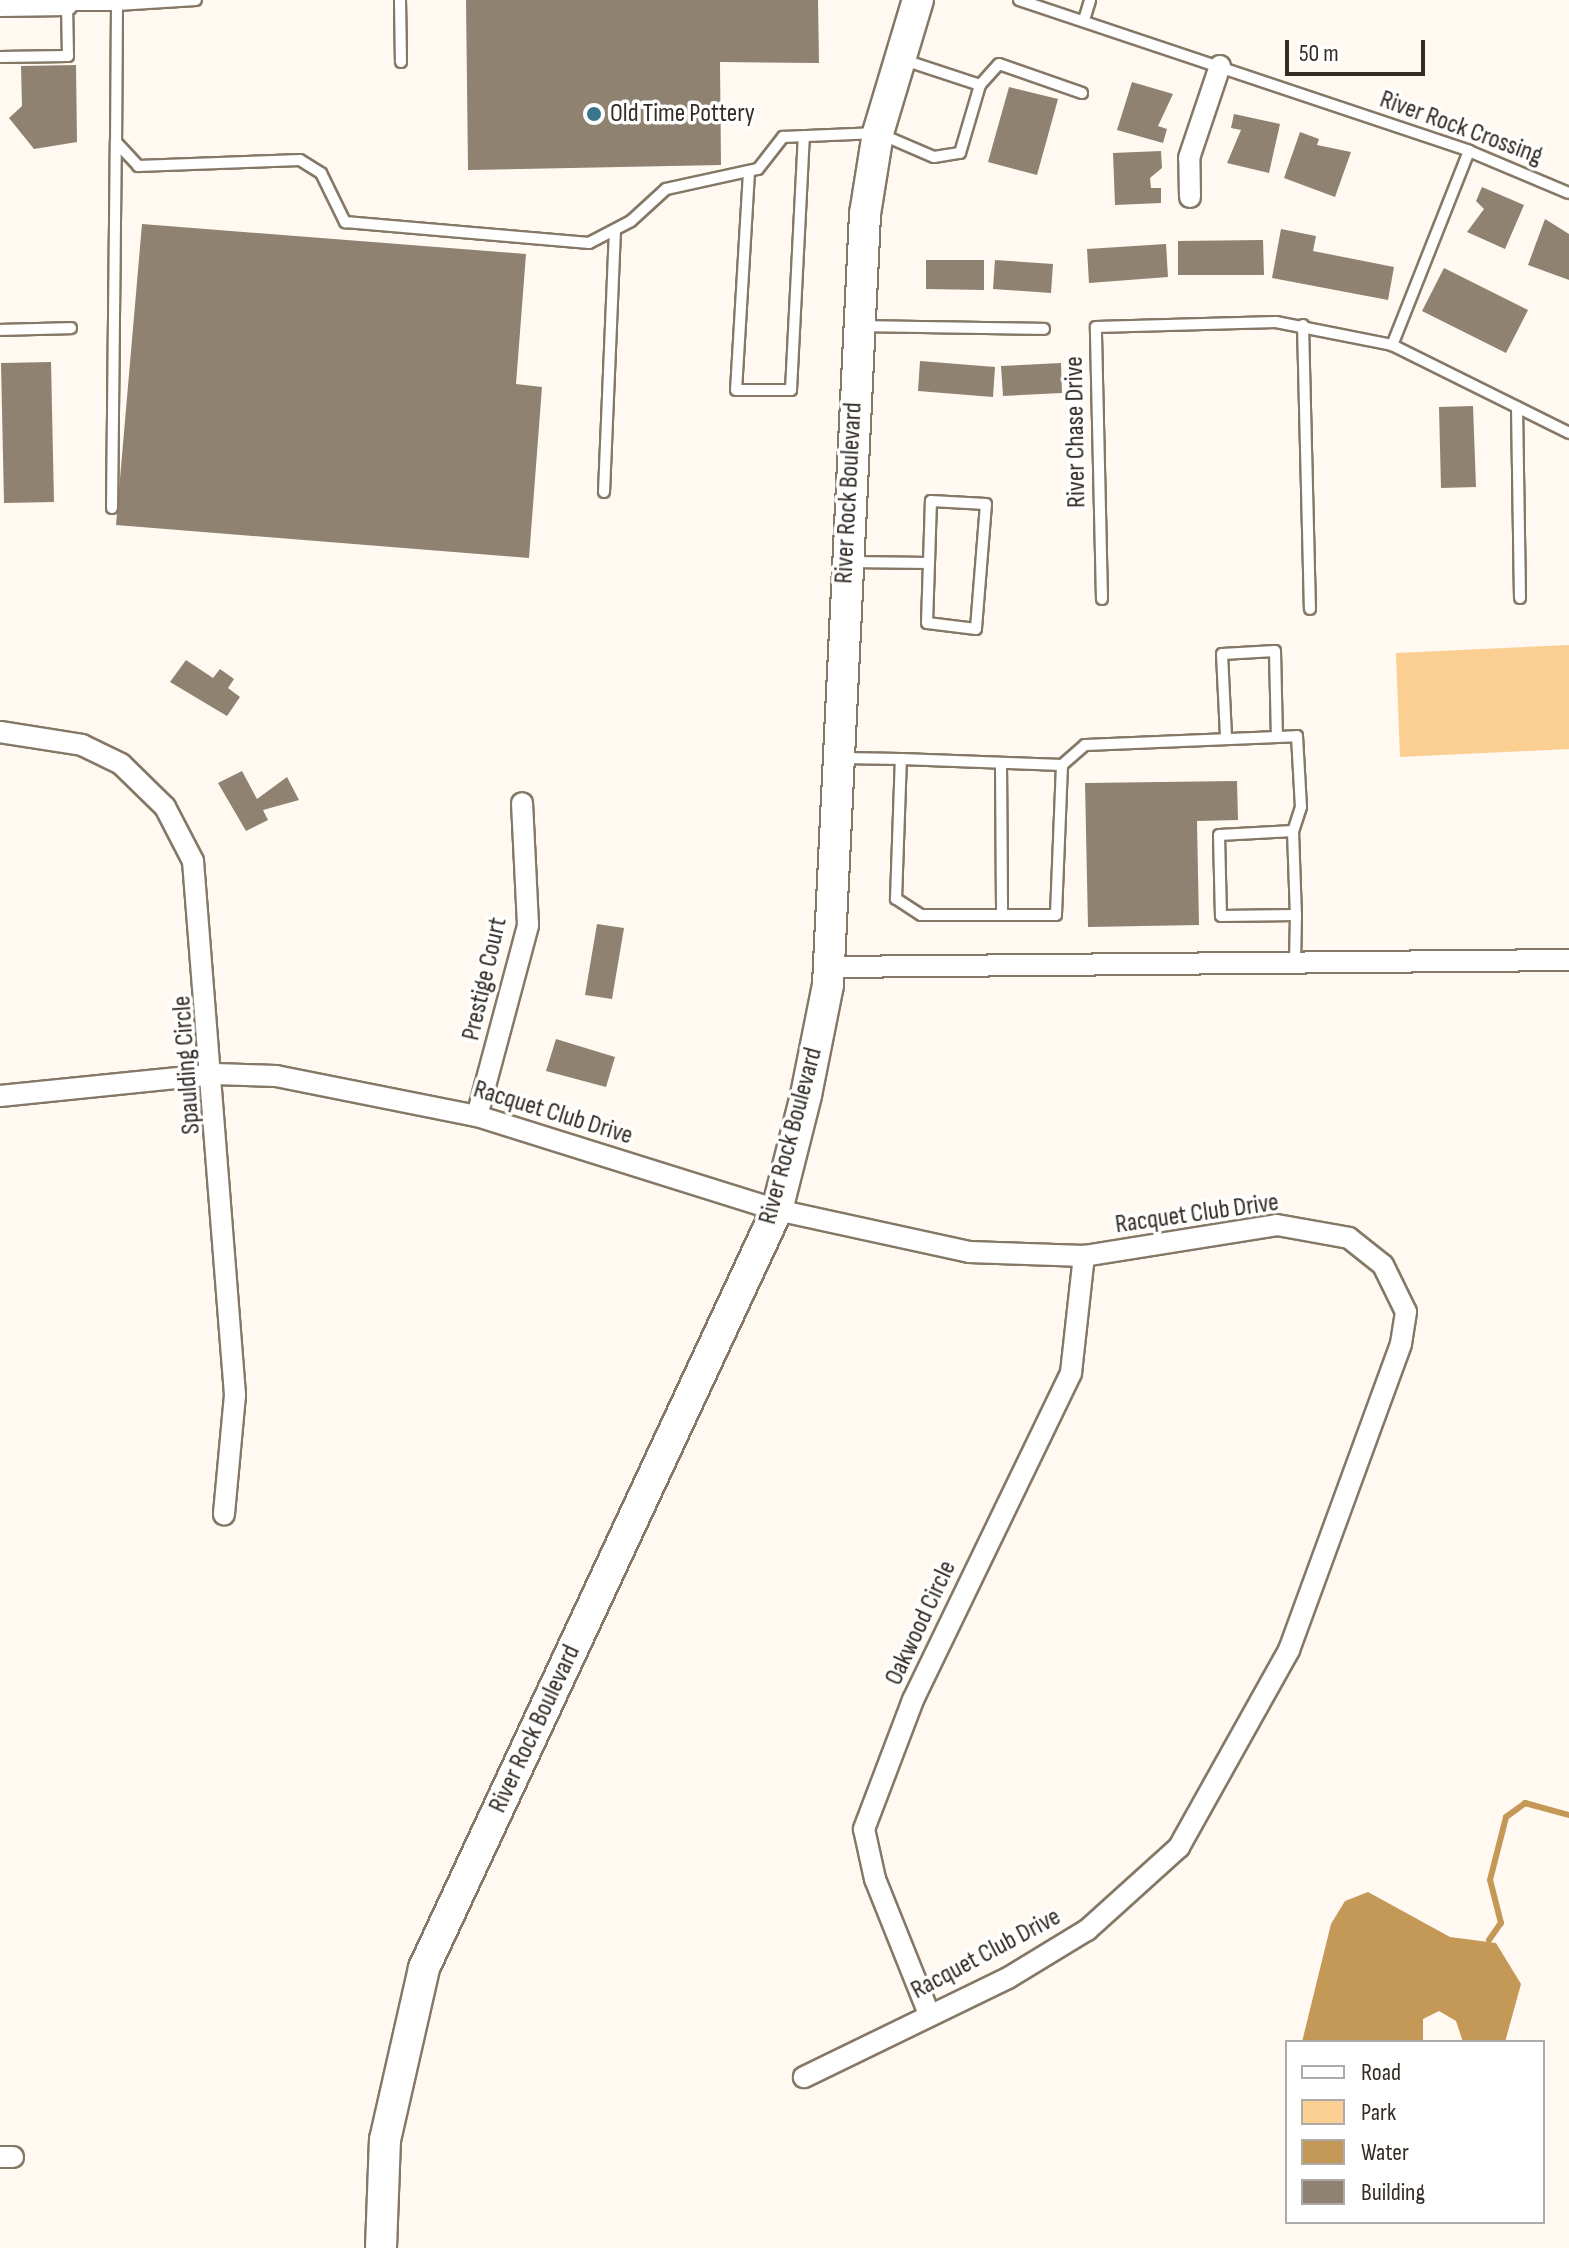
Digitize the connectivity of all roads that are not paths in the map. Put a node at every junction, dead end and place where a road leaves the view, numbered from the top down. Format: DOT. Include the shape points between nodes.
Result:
graph roads {
  1 [pos="196,0"];
  2 [pos="400,0"];
  3 [pos="918,0"];
  4 [pos="1019,0"];
  5 [pos="1090,0"];
  6 [pos="67,3"];
  7 [pos="117,5"];
  8 [pos="0,6"];
  9 [pos="1084,20"];
  10 [pos="0,57"];
  11 [pos="900,58"];
  12 [pos="401,62"];
  13 [pos="1220,66"];
  14 [pos="980,85"];
  15 [pos="1082,93"];
  16 [pos="878,133"];
  17 [pos="804,136"];
  18 [pos="116,142"];
  19 [pos="1469,151"];
  20 [pos="749,172"];
  21 [pos="1569,179"];
  22 [pos="1567,192"];
  23 [pos="1190,197"];
  24 [pos="615,230"];
  25 [pos="1303,325"];
  26 [pos="859,326"];
  27 [pos="71,328"];
  28 [pos="1044,329"];
  29 [pos="0,330"];
  30 [pos="1392,345"];
  31 [pos="1517,407"];
  32 [pos="1569,433"];
  33 [pos="604,492"];
  34 [pos="112,508"];
  35 [pos="845,562"];
  36 [pos="929,563"];
  37 [pos="1520,598"];
  38 [pos="1102,599"];
  39 [pos="1310,609"];
  40 [pos="0,732"];
  41 [pos="1226,736"];
  42 [pos="1277,736"];
  43 [pos="840,758"];
  44 [pos="901,759"];
  45 [pos="1001,763"];
  46 [pos="1062,765"];
  47 [pos="522,803"];
  48 [pos="1293,831"];
  49 [pos="1002,915"];
  50 [pos="1296,915"];
  51 [pos="1559,960"];
  52 [pos="1295,961"];
  53 [pos="829,967"];
  54 [pos="215,1074"];
  55 [pos="0,1096"];
  56 [pos="477,1116"];
  57 [pos="777,1210"];
  58 [pos="1084,1256"];
  59 [pos="224,1514"];
  60 [pos="929,2014"];
  61 [pos="804,2077"];
  62 [pos="381,2248"];
  1 -- 7 [label="lane"];
  2 -- 12 [label="lane"];
  3 -- 11 [label="street, River Rock Boulevard"];
  4 -- 9 [label="lane, River Rock Crossing"];
  5 -- 9 [label="lane"];
  6 -- 7 [label="lane"];
  6 -- 8 [label="street"];
  6 -- 10 [label="lane" via="68,56"];
  7 -- 18 [label="lane"];
  9 -- 13 [label="lane, River Rock Crossing"];
  11 -- 14 [label="lane"];
  11 -- 16 [label="street, River Rock Boulevard"];
  13 -- 19 [label="lane, River Rock Crossing"];
  13 -- 23 [label="street" via="1189,158"];
  14 -- 15 [label="lane" via="999,64"];
  14 -- 16 [label="lane" via="960,153 948,160"];
  16 -- 17 [label="lane"];
  16 -- 26 [label="street, River Rock Boulevard"];
  17 -- 20 [label="lane" via="783,137"];
  17 -- 20 [label="lane" via="791,390 736,390"];
  18 -- 24 [label="lane" via="138,166 300,160 321,173 345,222 589,243"];
  18 -- 34 [label="lane"];
  19 -- 22 [label="lane, River Rock Crossing"];
  19 -- 30 [label="lane"];
  20 -- 24 [label="lane" via="666,189"];
  21 -- 22 [label="lane"];
  24 -- 33 [label="lane"];
  25 -- 30 [label="lane, River Chase Drive"];
  25 -- 38 [label="lane, River Chase Drive" via="1096,327"];
  25 -- 39 [label="lane"];
  26 -- 28 [label="lane"];
  26 -- 35 [label="street, River Rock Boulevard"];
  27 -- 29 [label="lane"];
  30 -- 31 [label="lane, River Chase Drive"];
  31 -- 32 [label="lane, River Chase Drive"];
  31 -- 37 [label="lane"];
  35 -- 36 [label="lane"];
  35 -- 43 [label="street, River Rock Boulevard"];
  36 -- 36 [label="lane" via="931,501 986,504 976,629 927,623"];
  40 -- 54 [label="street, Spaulding Circle" via="82,745 121,764 165,807 193,861"];
  41 -- 42 [label="lane"];
  41 -- 42 [label="lane" via="1222,654 1275,651"];
  41 -- 46 [label="lane" via="1085,745"];
  42 -- 48 [label="lane" via="1297,736 1301,807"];
  43 -- 44 [label="lane"];
  43 -- 53 [label="street, River Rock Boulevard"];
  44 -- 45 [label="lane"];
  44 -- 49 [label="lane" via="896,899 921,915"];
  45 -- 46 [label="lane"];
  45 -- 49 [label="lane"];
  46 -- 49 [label="lane" via="1056,915"];
  47 -- 56 [label="street, Prestige Court" via="528,925"];
  48 -- 50 [label="lane"];
  48 -- 50 [label="lane" via="1219,835 1221,916"];
  50 -- 52 [label="lane"];
  51 -- 52 [label="street"];
  52 -- 53 [label="street"];
  53 -- 57 [label="street, River Rock Boulevard"];
  54 -- 55 [label="street, Racquet Club Drive"];
  54 -- 56 [label="street, Racquet Club Drive" via="350,1085"];
  54 -- 59 [label="street, Spaulding Circle" via="235,1395"];
  56 -- 57 [label="street, Racquet Club Drive"];
  57 -- 58 [label="street, Racquet Club Drive" via="969,1252"];
  57 -- 62 [label="street, River Rock Boulevard" via="424,1968 385,2140"];
  58 -- 60 [label="street, Oakwood Circle" via="1071,1373 913,1700 864,1829 875,1879"];
  58 -- 60 [label="street, Racquet Club Drive" via="1277,1225 1313,1228 1349,1238 1383,1265 1406,1312 1401,1344 1289,1650 1179,1847 1087,1930"];
  60 -- 61 [label="street, Racquet Club Drive"];
}
